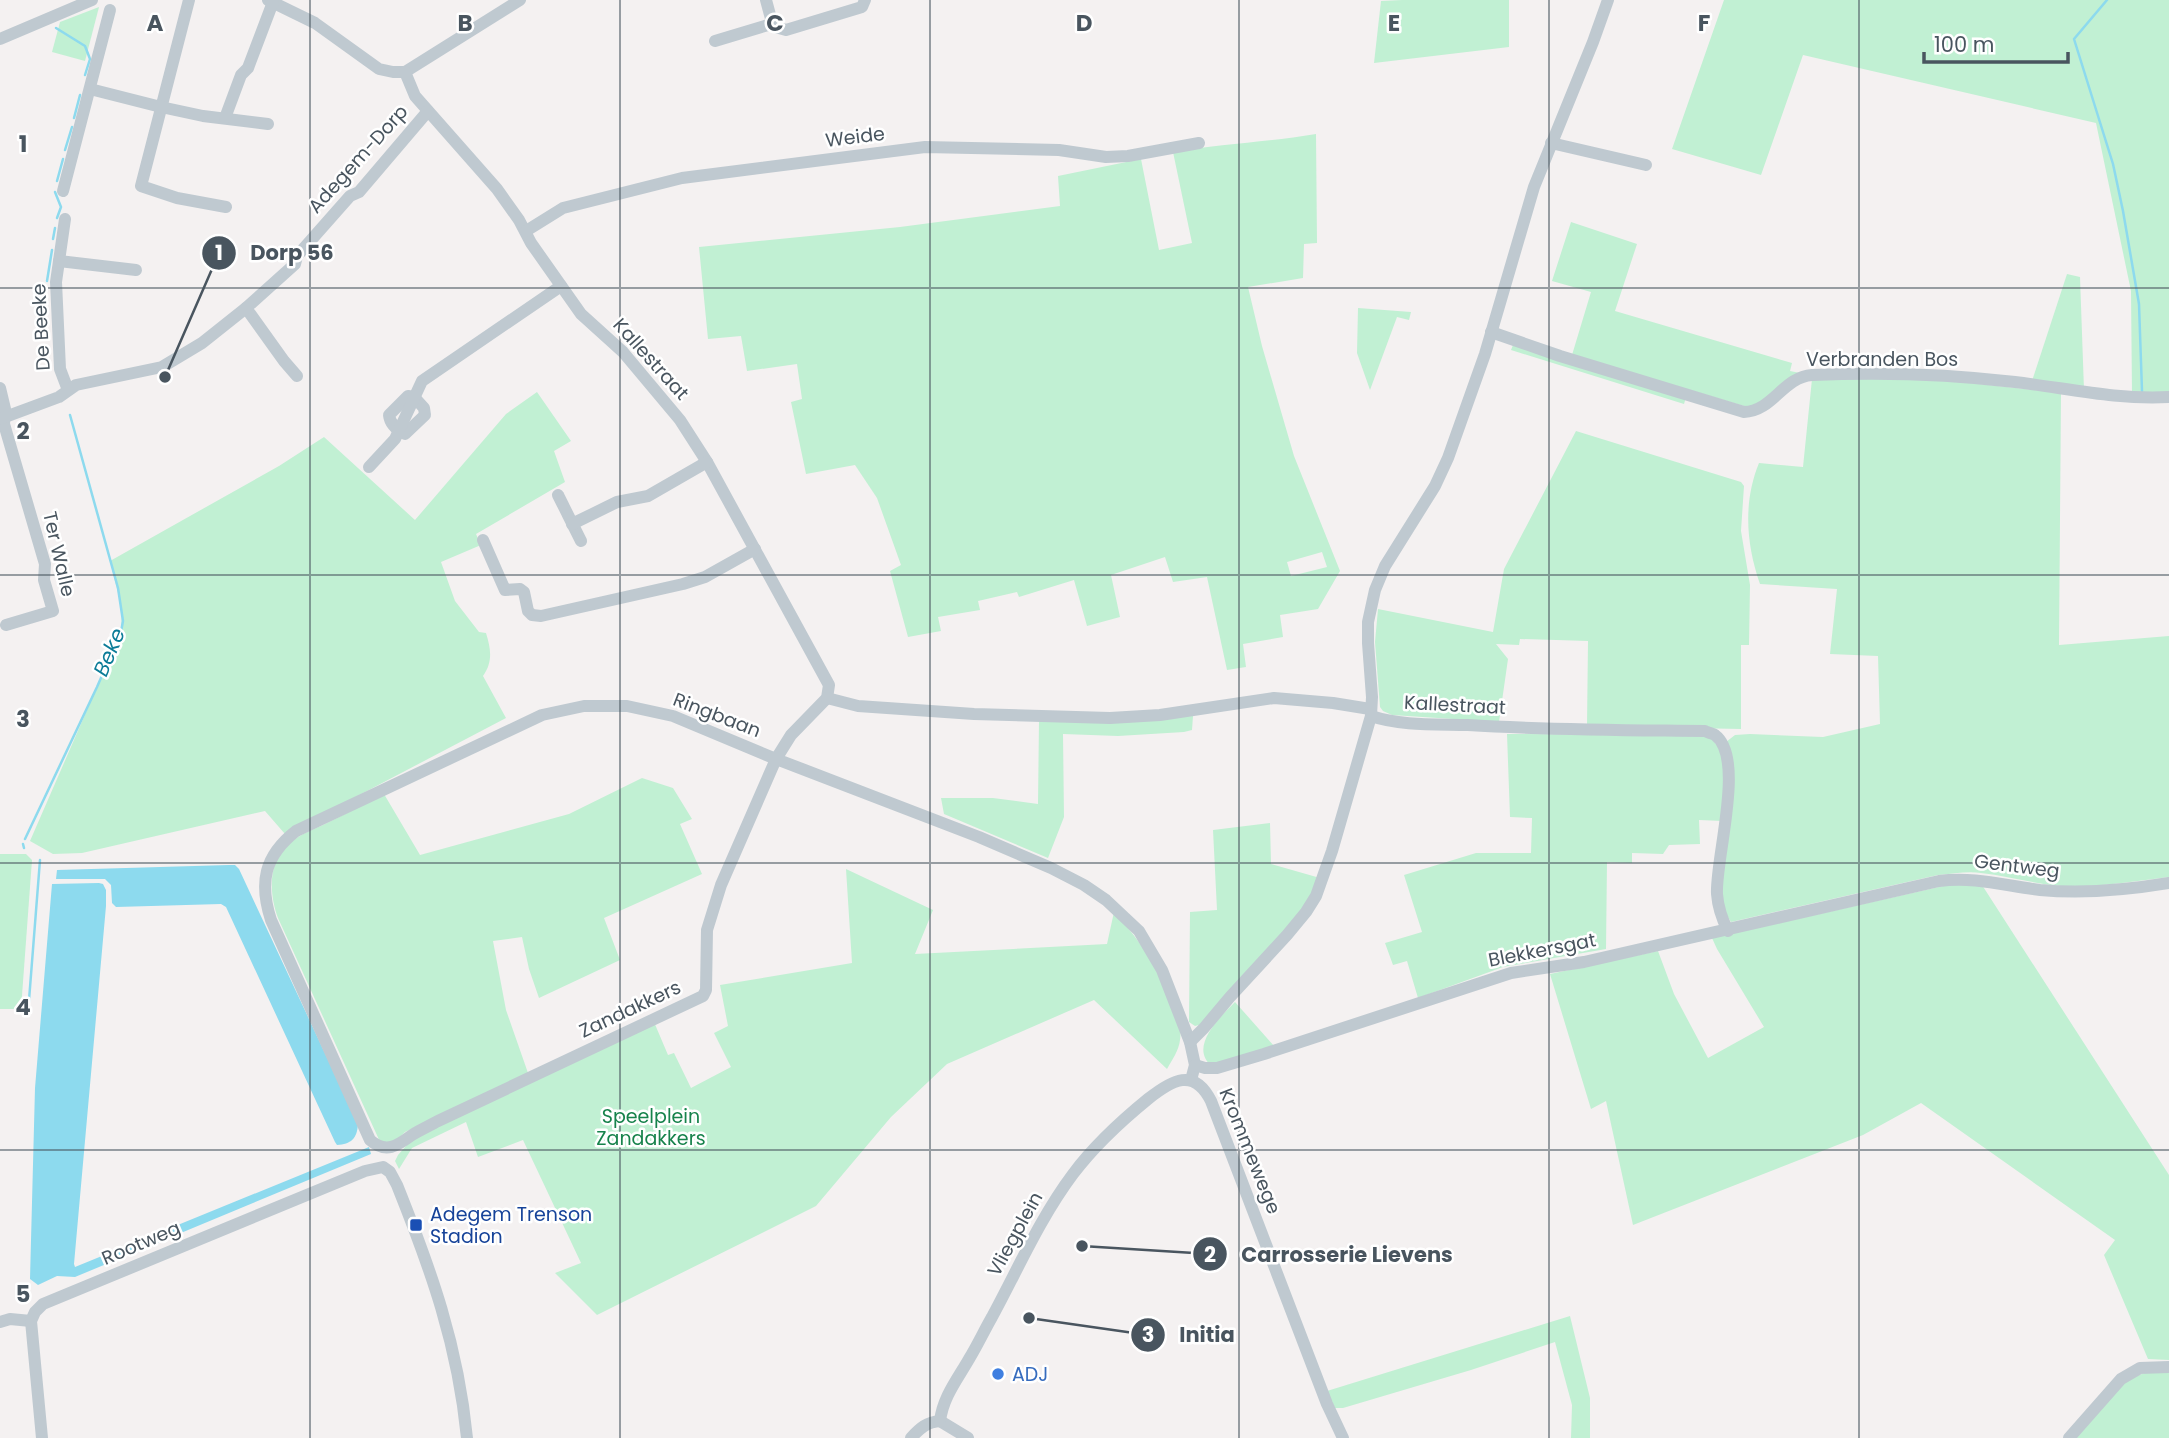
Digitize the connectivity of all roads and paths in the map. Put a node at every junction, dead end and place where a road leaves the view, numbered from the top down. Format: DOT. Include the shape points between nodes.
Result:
graph roads {
  1 [pos="92,0"];
  2 [pos="189,0"];
  3 [pos="520,0"];
  4 [pos="766,0"];
  5 [pos="865,0"];
  6 [pos="1608,0"];
  7 [pos="270,1"];
  8 [pos="110,10"];
  9 [pos="773,26"];
  10 [pos="0,39"];
  11 [pos="715,41"];
  12 [pos="405,72"];
  13 [pos="90,89"];
  14 [pos="161,107"];
  15 [pos="428,111"];
  16 [pos="225,118"];
  17 [pos="268,124"];
  18 [pos="1199,143"];
  19 [pos="1551,143"];
  20 [pos="1646,165"];
  21 [pos="63,191"];
  22 [pos="226,207"];
  23 [pos="65,219"];
  24 [pos="526,231"];
  25 [pos="59,261"];
  26 [pos="136,270"];
  27 [pos="561,286"];
  28 [pos="246,308"];
  29 [pos="1491,332"];
  30 [pos="297,376"];
  31 [pos="0,388"];
  32 [pos="68,390"];
  33 [pos="2169,397"];
  34 [pos="2,418"];
  35 [pos="707,462"];
  36 [pos="369,467"];
  37 [pos="558,495"];
  38 [pos="572,524"];
  39 [pos="483,540"];
  40 [pos="581,541"];
  41 [pos="755,549"];
  42 [pos="6,625"];
  43 [pos="827,698"];
  44 [pos="1371,713"];
  45 [pos="776,759"];
  46 [pos="2169,883"];
  47 [pos="1863,900"];
  48 [pos="1728,931"];
  49 [pos="1190,1042"];
  50 [pos="1195,1065"];
  51 [pos="1191,1080"];
  52 [pos="387,1149"];
  53 [pos="31,1321"];
  54 [pos="0,1322"];
  55 [pos="2169,1367"];
  56 [pos="940,1421"];
  57 [pos="42,1438"];
  58 [pos="467,1438"];
  59 [pos="911,1438"];
  60 [pos="968,1438"];
  61 [pos="1343,1438"];
  62 [pos="2068,1438"];
  1 -- 10 [label="street"];
  2 -- 14 [label="street"];
  3 -- 12 [label="street"];
  4 -- 9 [label="street"];
  5 -- 9 [label="street" via="862,7 786,30"];
  6 -- 19 [label="street"];
  7 -- 12 [label="street" via="315,23 379,69"];
  7 -- 16 [label="street" via="248,68"];
  8 -- 13 [label="street"];
  9 -- 11 [label="street"];
  12 -- 15 [label="street, Kallestraat" via="415,96"];
  13 -- 14 [label="street"];
  13 -- 21 [label="street"];
  14 -- 16 [label="street"];
  14 -- 22 [label="street" via="141,187"];
  15 -- 24 [label="street, Kallestraat" via="497,189"];
  15 -- 28 [label="street, Adegem-Dorp" via="297,256 295,264"];
  16 -- 17 [label="street"];
  18 -- 24 [label="street, Weide" via="1106,157 1059,150 925,147 682,178 563,208"];
  19 -- 20 [label="street"];
  19 -- 29 [label="street"];
  23 -- 25 [label="street, De Beeke"];
  24 -- 27 [label="street, Kallestraat"];
  25 -- 26 [label="street, De Beeke"];
  25 -- 32 [label="street, De Beeke" via="60,356"];
  27 -- 35 [label="street, Kallestraat" via="581,314 623,352 672,410"];
  27 -- 36 [label="street" via="422,381 395,439"];
  28 -- 30 [label="street"];
  28 -- 32 [label="street, Adegem-Dorp" via="162,367"];
  29 -- 33 [label="street, Verbranden Bos" via="1744,412 1762,408 1795,379 1812,375 1914,374 2017,382 2119,397"];
  29 -- 44 [label="street" via="1448,458 1375,590 1367,643"];
  31 -- 34 [label="street" via="5,409"];
  32 -- 34 [label="street, Adegem-Dorp"];
  34 -- 42 [label="street, Ter Walle" via="45,564 52,611"];
  35 -- 38 [label="street" via="648,496 617,502"];
  35 -- 41 [label="street, Kallestraat"];
  37 -- 38 [label="street"];
  38 -- 40 [label="street"];
  39 -- 41 [label="street" via="505,590 524,592 532,615 684,584"];
  41 -- 43 [label="street, Kallestraat" via="828,685"];
  43 -- 44 [label="street, Kallestraat" via="858,706 1110,718 1275,698 1333,703"];
  43 -- 45 [label="street" via="791,735"];
  44 -- 48 [label="street, Kallestraat" via="1404,722 1705,731 1715,735 1730,778 1717,892"];
  44 -- 49 [label="street" via="1316,896 1287,935"];
  45 -- 49 [label="street, Ringbaan" via="979,837 1084,885 1139,932 1162,970"];
  45 -- 52 [label="street, Zandakkers" via="707,930 703,996"];
  45 -- 52 [label="street, Ringbaan" via="673,716 627,706 584,706 542,715 458,753 296,831 280,844 265,884 271,920 370,1140"];
  46 -- 47 [label="street, Gentweg" via="2066,891 1969,878"];
  47 -- 48 [label="street, Blekkersgat"];
  48 -- 50 [label="street, Blekkersgat" via="1511,973 1241,1061 1211,1069"];
  49 -- 50 [label="street, Ringbaan"];
  50 -- 51 [label="street, Ringbaan"];
  51 -- 56 [label="street, Vliegplein" via="1170,1082 1154,1094 1073,1174 946,1396"];
  51 -- 61 [label="street, Krommewege" via="1211,1101"];
  53 -- 54 [label="street"];
  53 -- 57 [label="street"];
  53 -- 58 [label="street, Rootweg" via="43,1304 383,1167 397,1185 448,1327"];
  55 -- 62 [label="street" via="2140,1368 2121,1379"];
  56 -- 59 [label="street" via="922,1426"];
  56 -- 60 [label="street"];
}
